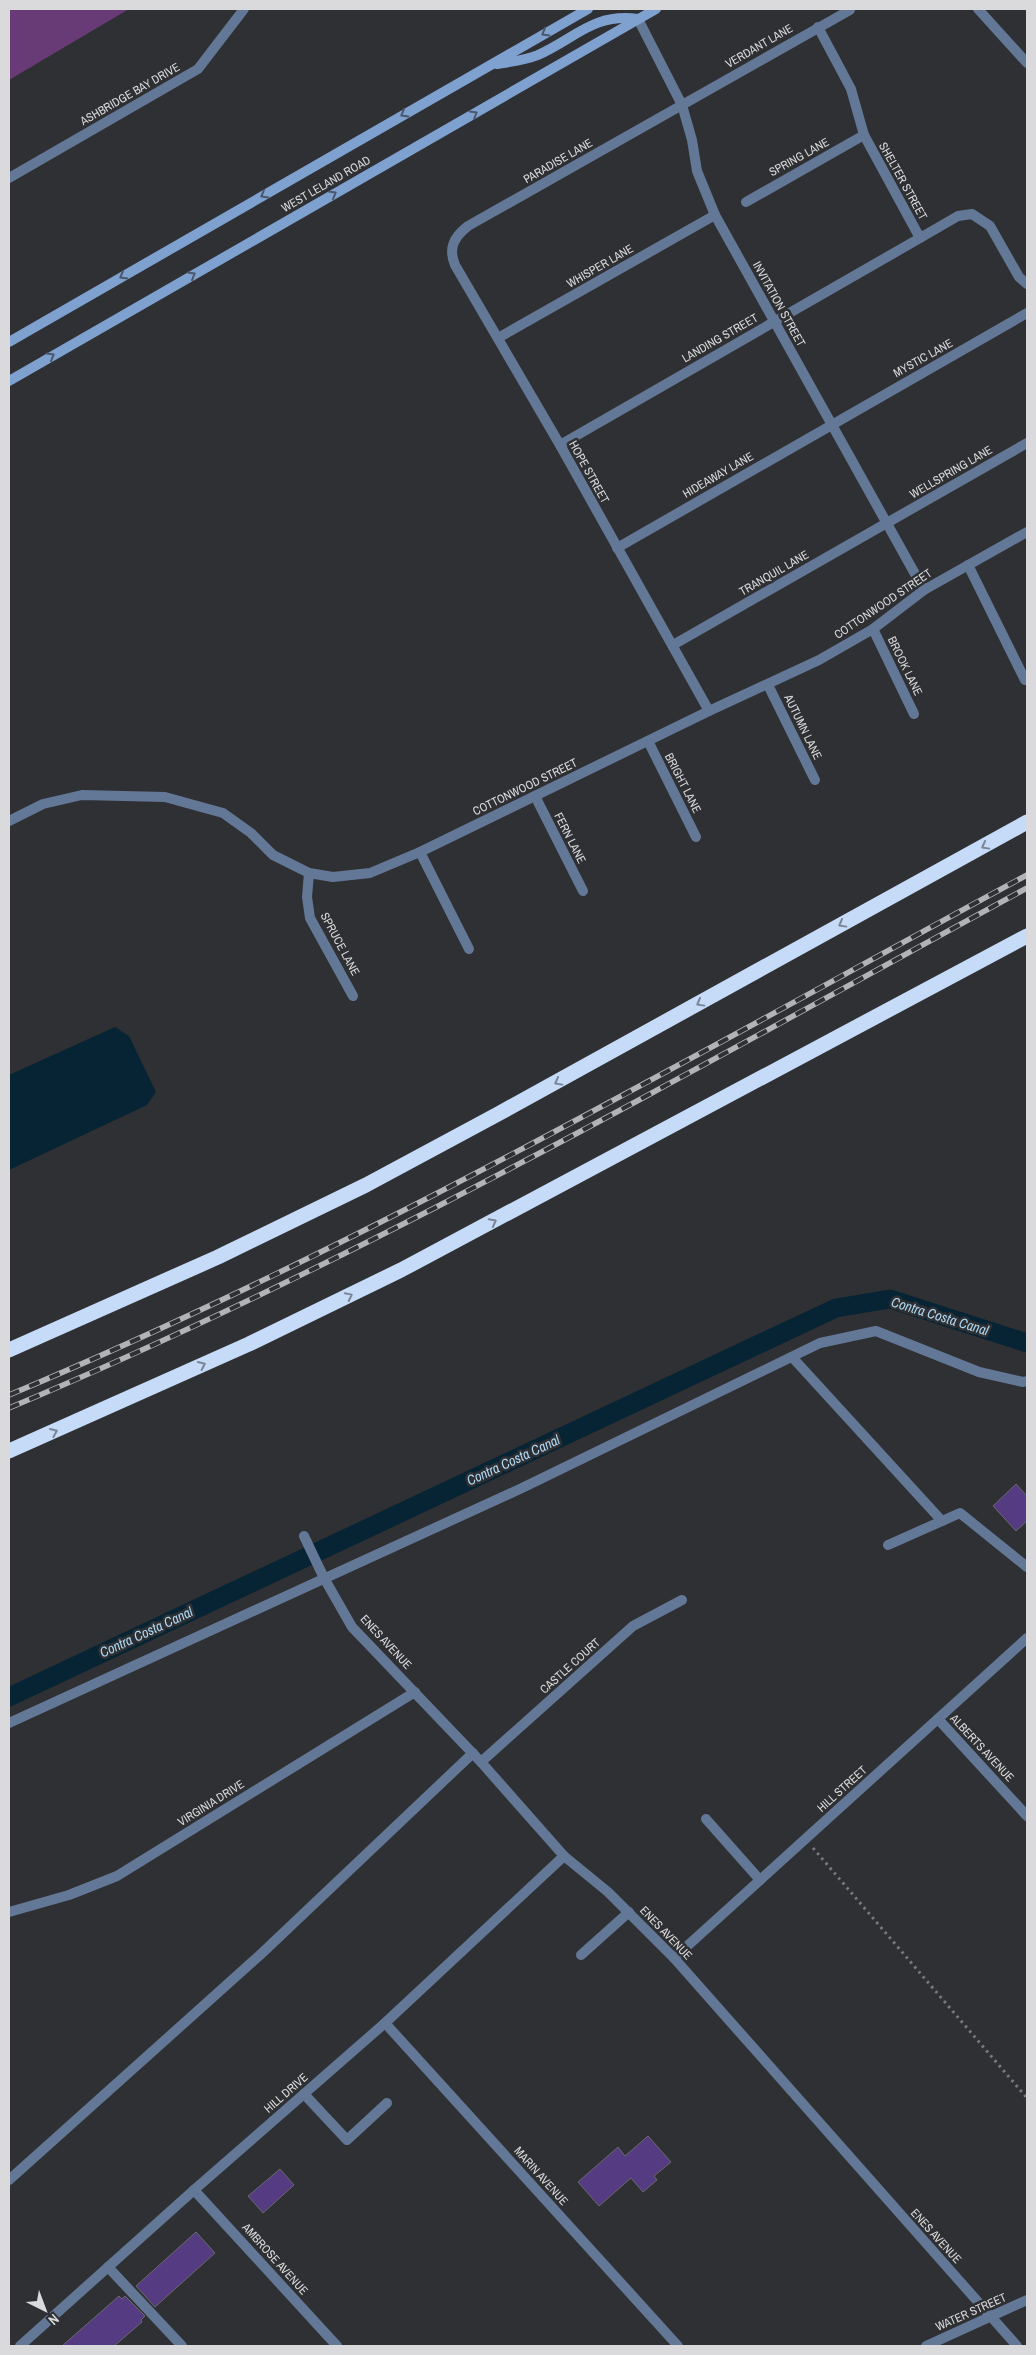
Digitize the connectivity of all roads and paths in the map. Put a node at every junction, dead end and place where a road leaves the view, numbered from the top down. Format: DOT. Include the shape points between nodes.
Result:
graph roads {
  1 [pos="244,9"];
  2 [pos="588,9"];
  3 [pos="642,9"];
  4 [pos="656,9"];
  5 [pos="978,9"];
  6 [pos="850,10"];
  7 [pos="638,19"];
  8 [pos="818,27"];
  9 [pos="1027,63"];
  10 [pos="487,67"];
  11 [pos="682,105"];
  12 [pos="864,135"];
  13 [pos="9,178"];
  14 [pos="746,202"];
  15 [pos="715,215"];
  16 [pos="920,238"];
  17 [pos="452,244"];
  18 [pos="1027,284"];
  19 [pos="1027,313"];
  20 [pos="775,321"];
  21 [pos="498,338"];
  22 [pos="9,342"];
  23 [pos="9,381"];
  24 [pos="831,424"];
  25 [pos="1027,443"];
  26 [pos="560,445"];
  27 [pos="887,523"];
  28 [pos="1027,532"];
  29 [pos="617,548"];
  30 [pos="968,565"];
  31 [pos="924,590"];
  32 [pos="873,629"];
  33 [pos="673,645"];
  34 [pos="1025,680"];
  35 [pos="768,685"];
  36 [pos="709,711"];
  37 [pos="914,714"];
  38 [pos="648,741"];
  39 [pos="815,780"];
  40 [pos="535,796"];
  41 [pos="9,821"];
  42 [pos="1027,822"];
  43 [pos="696,837"];
  44 [pos="420,852"];
  45 [pos="309,873"];
  46 [pos="584,891"];
  47 [pos="1027,936"];
  48 [pos="469,948"];
  49 [pos="353,996"];
  50 [pos="9,1350"];
  51 [pos="792,1357"];
  52 [pos="1027,1381"];
  53 [pos="9,1451"];
  54 [pos="942,1521"];
  55 [pos="304,1536"];
  56 [pos="888,1545"];
  57 [pos="1027,1567"];
  58 [pos="324,1578"];
  59 [pos="682,1600"];
  60 [pos="1027,1638"];
  61 [pos="416,1692"];
  62 [pos="938,1719"];
  63 [pos="9,1723"];
  64 [pos="473,1753"];
  65 [pos="482,1762"];
  66 [pos="1027,1816"];
  67 [pos="706,1819"];
  68 [pos="806,1839"];
  69 [pos="564,1856"];
  70 [pos="760,1880"];
  71 [pos="9,1912"];
  72 [pos="629,1912"];
  73 [pos="581,1954"];
  74 [pos="674,1958"];
  75 [pos="385,2023"];
  76 [pos="304,2094"];
  77 [pos="1027,2098"];
  78 [pos="387,2103"];
  79 [pos="9,2180"];
  80 [pos="194,2190"];
  81 [pos="108,2267"];
  82 [pos="1027,2300"];
  83 [pos="991,2317"];
  84 [pos="20,2346"];
  85 [pos="182,2346"];
  86 [pos="337,2346"];
  87 [pos="678,2346"];
  88 [pos="926,2346"];
  89 [pos="1018,2346"];
  1 -- 13 [label="street, ASHBRIDGE BAY DRIVE" via="198,69"];
  2 -- 10 [label="main road, WEST LELAND ROAD, one-way"];
  3 -- 7 [label="main road"];
  4 -- 7 [label="main road, WEST LELAND ROAD"];
  5 -- 9 [label="street"];
  6 -- 8 [label="street, VERDANT LANE"];
  7 -- 10 [label="main road" via="601,20 537,56"];
  7 -- 11 [label="street, INVITATION STREET"];
  23 -- 7 [label="main road, WEST LELAND ROAD, one-way"];
  8 -- 11 [label="street, VERDANT LANE"];
  8 -- 12 [label="street, SHELTER STREET" via="851,89"];
  10 -- 22 [label="main road, WEST LELAND ROAD, one-way"];
  11 -- 15 [label="street, INVITATION STREET" via="697,171"];
  11 -- 17 [label="street, PARADISE LANE" via="468,226"];
  12 -- 14 [label="street, SPRING LANE"];
  12 -- 16 [label="street, SHELTER STREET"];
  15 -- 20 [label="street, INVITATION STREET"];
  15 -- 21 [label="street, WHISPER LANE"];
  16 -- 18 [label="street, SHELTER STREET" via="958,216 972,214 990,226 1019,277"];
  16 -- 20 [label="street, LANDING STREET"];
  17 -- 21 [label="street, HOPE STREET" via="455,265"];
  19 -- 24 [label="street, MYSTIC LANE"];
  20 -- 24 [label="street, INVITATION STREET"];
  20 -- 26 [label="street, LANDING STREET"];
  21 -- 26 [label="street, HOPE STREET"];
  24 -- 27 [label="street, INVITATION STREET"];
  24 -- 29 [label="street, HIDEAWAY LANE"];
  25 -- 27 [label="street, WELLSPRING LANE"];
  26 -- 29 [label="street, HOPE STREET"];
  27 -- 31 [label="street, INVITATION STREET"];
  27 -- 33 [label="street, TRANQUIL LANE"];
  28 -- 30 [label="street, COTTONWOOD STREET"];
  29 -- 33 [label="street, HOPE STREET"];
  30 -- 31 [label="street, COTTONWOOD STREET"];
  30 -- 34 [label="street"];
  31 -- 32 [label="street, COTTONWOOD STREET"];
  32 -- 35 [label="street, COTTONWOOD STREET"];
  32 -- 37 [label="street, BROOK LANE"];
  33 -- 36 [label="street, HOPE STREET"];
  35 -- 36 [label="street, COTTONWOOD STREET"];
  35 -- 39 [label="street, AUTUMN LANE"];
  36 -- 38 [label="street, COTTONWOOD STREET"];
  38 -- 40 [label="street, COTTONWOOD STREET"];
  38 -- 43 [label="street, BRIGHT LANE"];
  40 -- 44 [label="street, COTTONWOOD STREET"];
  40 -- 46 [label="street, FERN LANE"];
  41 -- 45 [label="street, COTTONWOOD STREET" via="43,804 82,795 165,797 223,813 251,833 273,855"];
  42 -- 50 [label="highway, one-way" via="366,1185 218,1257"];
  44 -- 45 [label="street, COTTONWOOD STREET" via="370,873 332,877"];
  44 -- 48 [label="street"];
  45 -- 49 [label="street, SPRUCE LANE" via="310,918"];
  53 -- 47 [label="highway, one-way" via="249,1344 401,1270"];
  51 -- 52 [label="street" via="820,1343 876,1331 979,1372"];
  51 -- 54 [label="street"];
  51 -- 58 [label="street" via="522,1488"];
  54 -- 56 [label="street"];
  54 -- 57 [label="street" via="960,1513"];
  55 -- 58 [label="street, ENES AVENUE"];
  58 -- 61 [label="street, ENES AVENUE" via="352,1627"];
  58 -- 63 [label="street"];
  59 -- 65 [label="street, CASTLE COURT" via="633,1626"];
  60 -- 62 [label="street, HILL STREET"];
  61 -- 64 [label="street, ENES AVENUE"];
  61 -- 71 [label="street, VIRGINIA DRIVE" via="117,1876 69,1895"];
  62 -- 66 [label="street, ALBERTS AVENUE"];
  62 -- 68 [label="street, HILL STREET"];
  64 -- 65 [label="street, ENES AVENUE"];
  64 -- 79 [label="street" via="260,1955"];
  65 -- 69 [label="street, ENES AVENUE"];
  67 -- 70 [label="street"];
  68 -- 70 [label="street, HILL STREET"];
  68 -- 77 [label="path"];
  69 -- 72 [label="street, ENES AVENUE"];
  69 -- 75 [label="street, HILL DRIVE"];
  70 -- 74 [label="street, HILL STREET"];
  72 -- 73 [label="street"];
  72 -- 74 [label="street, ENES AVENUE"];
  74 -- 83 [label="street, ENES AVENUE"];
  75 -- 76 [label="street, HILL DRIVE"];
  75 -- 87 [label="street, MARIN AVENUE"];
  76 -- 78 [label="street" via="347,2140"];
  76 -- 80 [label="street, HILL DRIVE"];
  80 -- 81 [label="street, HILL DRIVE"];
  80 -- 86 [label="street, AMBROSE AVENUE"];
  81 -- 84 [label="street, HILL DRIVE"];
  81 -- 85 [label="street"];
  82 -- 83 [label="street, WATER STREET"];
  83 -- 88 [label="street, WATER STREET"];
  83 -- 89 [label="street, ENES AVENUE"];
}
